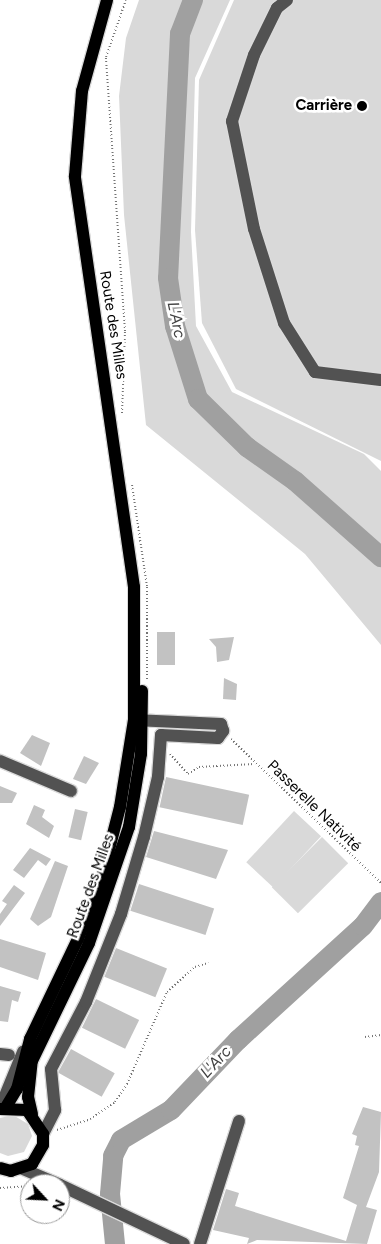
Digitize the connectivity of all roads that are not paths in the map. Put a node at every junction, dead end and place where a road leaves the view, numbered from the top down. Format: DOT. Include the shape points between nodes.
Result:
graph roads {
  1 [pos="107,0"];
  2 [pos="286,0"];
  3 [pos="381,380"];
  4 [pos="138,721"];
  5 [pos="137,734"];
  6 [pos="161,736"];
  7 [pos="0,762"];
  8 [pos="71,791"];
  9 [pos="2,1108"];
  10 [pos="32,1114"];
  11 [pos="239,1121"];
  12 [pos="48,1133"];
  13 [pos="39,1156"];
  14 [pos="0,1168"];
  15 [pos="23,1169"];
  16 [pos="36,1174"];
  17 [pos="50,1174"];
  18 [pos="70,1189"];
  19 [pos="180,1242"];
  20 [pos="200,1244"];
  1 -- 4 [label="main road, Route des Milles" via="82,91 75,176 134,587"];
  2 -- 3 [label="street" via="278,8 254,55 232,121 254,228 284,323 315,372"];
  4 -- 5 [label="main road, Route des Milles"];
  4 -- 6 [label="street" via="221,724 223,730 218,738"];
  5 -- 6 [label="street"];
  5 -- 9 [label="main road, Route des Milles" via="102,878 78,940 30,1039 17,1089"];
  5 -- 10 [label="main road, Route des Milles" via="129,827 112,884 32,1061 28,1097"];
  6 -- 12 [label="street" via="158,777 122,914 86,1002 51,1069 55,1110"];
  7 -- 8 [label="street"];
  9 -- 10 [label="main road"];
  10 -- 12 [label="main road"];
  11 -- 20 [label="street"];
  12 -- 13 [label="main road"];
  13 -- 15 [label="main road"];
  13 -- 17 [label="street"];
  14 -- 15 [label="main road"];
  15 -- 16 [label="street"];
  18 -- 19 [label="street"];
}
